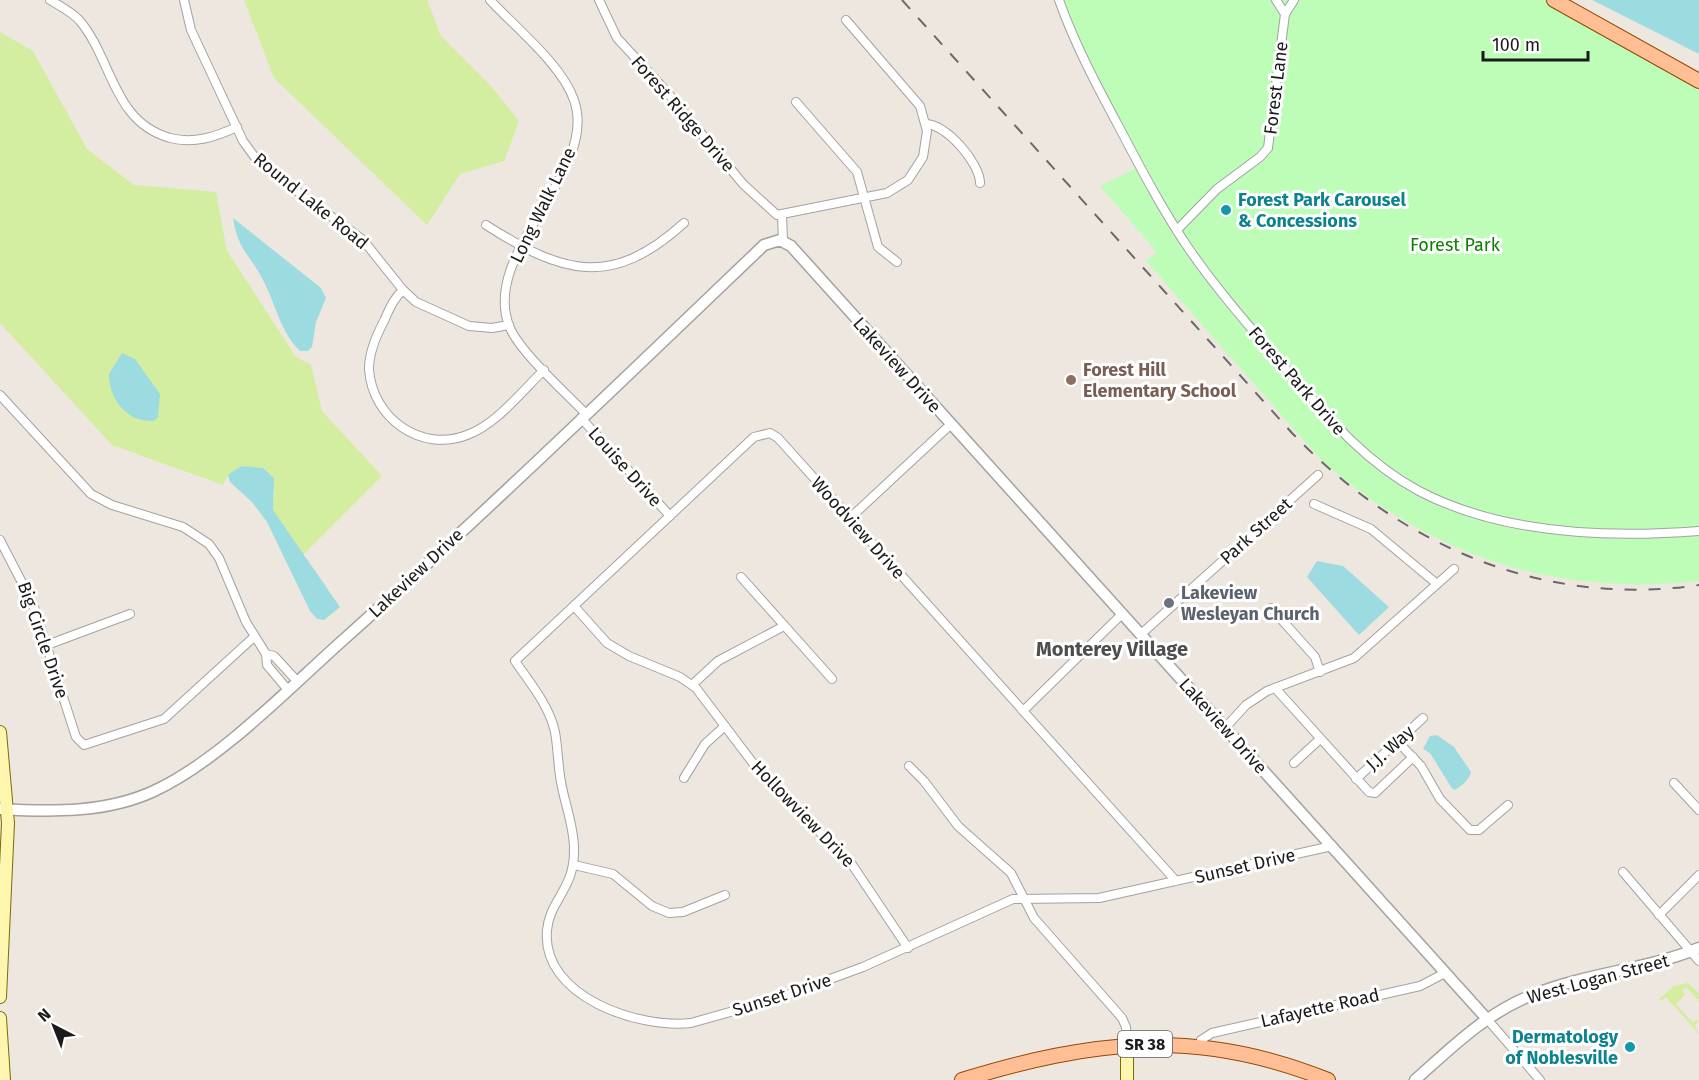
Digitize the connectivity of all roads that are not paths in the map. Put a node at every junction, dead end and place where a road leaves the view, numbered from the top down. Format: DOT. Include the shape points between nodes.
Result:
graph roads {
  1 [pos="50,0"];
  2 [pos="184,0"];
  3 [pos="490,0"];
  4 [pos="599,0"];
  5 [pos="1059,0"];
  6 [pos="1276,0"];
  7 [pos="1294,0"];
  8 [pos="1554,0"];
  9 [pos="1286,14"];
  10 [pos="846,20"];
  11 [pos="1699,81"];
  12 [pos="796,102"];
  13 [pos="926,124"];
  14 [pos="237,127"];
  15 [pos="980,183"];
  16 [pos="866,199"];
  17 [pos="782,215"];
  18 [pos="684,223"];
  19 [pos="486,225"];
  20 [pos="1177,230"];
  21 [pos="783,241"];
  22 [pos="521,248"];
  23 [pos="897,262"];
  24 [pos="403,290"];
  25 [pos="509,325"];
  26 [pos="544,370"];
  27 [pos="0,395"];
  28 [pos="583,415"];
  29 [pos="950,425"];
  30 [pos="1318,475"];
  31 [pos="1314,504"];
  32 [pos="670,516"];
  33 [pos="850,518"];
  34 [pos="1699,531"];
  35 [pos="0,540"];
  36 [pos="1454,569"];
  37 [pos="741,577"];
  38 [pos="1437,584"];
  39 [pos="574,606"];
  40 [pos="1271,608"];
  41 [pos="130,614"];
  42 [pos="1122,614"];
  43 [pos="784,626"];
  44 [pos="1140,634"];
  45 [pos="254,637"];
  46 [pos="47,645"];
  47 [pos="266,654"];
  48 [pos="515,661"];
  49 [pos="1320,672"];
  50 [pos="832,679"];
  51 [pos="297,681"];
  52 [pos="692,685"];
  53 [pos="1275,688"];
  54 [pos="288,690"];
  55 [pos="1023,711"];
  56 [pos="1423,718"];
  57 [pos="725,726"];
  58 [pos="1224,728"];
  59 [pos="0,732"];
  60 [pos="1320,739"];
  61 [pos="1397,741"];
  62 [pos="1413,757"];
  63 [pos="1294,763"];
  64 [pos="909,766"];
  65 [pos="684,778"];
  66 [pos="1356,778"];
  67 [pos="1674,783"];
  68 [pos="1508,805"];
  69 [pos="4,810"];
  70 [pos="1699,810"];
  71 [pos="1332,846"];
  72 [pos="574,865"];
  73 [pos="1623,872"];
  74 [pos="1699,875"];
  75 [pos="1176,881"];
  76 [pos="725,895"];
  77 [pos="1024,897"];
  78 [pos="1659,915"];
  79 [pos="908,948"];
  80 [pos="1695,950"];
  81 [pos="1699,961"];
  82 [pos="1446,973"];
  83 [pos="0,998"];
  84 [pos="0,1018"];
  85 [pos="1487,1019"];
  86 [pos="1127,1044"];
  87 [pos="1198,1047"];
  88 [pos="4,1080"];
  89 [pos="962,1080"];
  90 [pos="1127,1080"];
  91 [pos="1328,1080"];
  92 [pos="1415,1080"];
  93 [pos="1540,1080"];
  1 -- 14 [label="street" via="80,21 125,108 138,122 157,134 185,140 209,139"];
  2 -- 14 [label="street, Round Lake Road" via="191,30"];
  3 -- 22 [label="street, Long Walk Lane" via="559,73 578,114 573,148"];
  4 -- 17 [label="street, Forest Ridge Drive" via="617,38 743,184 774,214"];
  5 -- 20 [label="street, Forest Park Drive" via="1091,74"];
  6 -- 9 [label="street"];
  7 -- 9 [label="street, Forest Lane"];
  8 -- 11 [label="main road"];
  9 -- 20 [label="street, Forest Lane" via="1268,148 1217,189"];
  10 -- 13 [label="street" via="915,98"];
  12 -- 16 [label="street" via="852,165"];
  13 -- 15 [label="street" via="942,128 978,169"];
  13 -- 16 [label="street" via="923,157 908,180"];
  14 -- 24 [label="street, Round Lake Road" via="259,163 363,240"];
  16 -- 17 [label="street"];
  16 -- 23 [label="street" via="878,247"];
  17 -- 21 [label="street"];
  18 -- 22 [label="street" via="640,256 604,267 569,266"];
  19 -- 22 [label="street"];
  20 -- 34 [label="street, Forest Park Drive" via="1246,323 1326,414 1365,454 1412,486 1460,508 1531,527 1629,533"];
  21 -- 28 [label="street, Lakeview Drive" via="764,245"];
  21 -- 29 [label="street, Lakeview Drive"];
  22 -- 25 [label="street, Long Walk Lane" via="505,288"];
  24 -- 25 [label="street, Round Lake Road" via="421,305 469,326"];
  24 -- 26 [label="street" via="394,298 379,331 369,368 378,402 406,431 438,440 468,435 486,425"];
  25 -- 26 [label="street, Long Walk Lane"];
  26 -- 28 [label="street, Long Walk Lane"];
  27 -- 45 [label="street" via="91,494 201,537 219,558"];
  28 -- 32 [label="street, Louise Drive"];
  28 -- 51 [label="street, Lakeview Drive"];
  29 -- 33 [label="street"];
  29 -- 42 [label="street, Lakeview Drive"];
  30 -- 44 [label="street, Park Street"];
  31 -- 38 [label="street" via="1371,529"];
  32 -- 33 [label="street, Woodview Drive" via="754,437 765,432 778,438"];
  32 -- 39 [label="street, Woodview Drive"];
  33 -- 55 [label="street, Woodview Drive"];
  35 -- 46 [label="street, Big Circle Drive" via="28,593"];
  36 -- 38 [label="street"];
  37 -- 43 [label="street"];
  38 -- 49 [label="street" via="1354,658"];
  39 -- 48 [label="street, Woodview Drive"];
  39 -- 52 [label="street, Hollowview Drive" via="607,643"];
  40 -- 49 [label="street" via="1315,657"];
  41 -- 46 [label="street"];
  42 -- 44 [label="street, Lakeview Drive"];
  42 -- 55 [label="street"];
  43 -- 50 [label="street"];
  43 -- 52 [label="street" via="718,661"];
  44 -- 58 [label="street, Lakeview Drive"];
  45 -- 46 [label="street, Big Circle Drive" via="164,719 89,745 80,743 76,737"];
  45 -- 47 [label="street"];
  47 -- 51 [label="street" via="274,656"];
  47 -- 54 [label="street" via="267,665"];
  48 -- 72 [label="street, Sunset Drive" via="541,700 554,730 573,836"];
  49 -- 53 [label="street"];
  51 -- 54 [label="street, Lakeview Drive"];
  52 -- 57 [label="street, Hollowview Drive"];
  53 -- 58 [label="street" via="1246,705"];
  53 -- 60 [label="street"];
  54 -- 69 [label="street, Lakeview Drive" via="213,754 154,791 103,807"];
  55 -- 75 [label="street, Woodview Drive"];
  56 -- 61 [label="street, J.J. Way"];
  57 -- 65 [label="street" via="705,744"];
  57 -- 79 [label="street, Hollowview Drive" via="762,775 850,862"];
  58 -- 71 [label="street, Lakeview Drive"];
  59 -- 69 [label="main road"];
  60 -- 63 [label="street"];
  60 -- 66 [label="street"];
  61 -- 62 [label="street"];
  61 -- 66 [label="street, J.J. Way"];
  62 -- 66 [label="street, J.J. Way" via="1372,794"];
  62 -- 68 [label="street" via="1440,799 1470,830 1479,830"];
  64 -- 77 [label="street" via="958,826 1005,865"];
  67 -- 70 [label="street"];
  69 -- 83 [label="main road"];
  71 -- 75 [label="street, Sunset Drive"];
  71 -- 82 [label="street, Lakeview Drive"];
  72 -- 76 [label="street" via="613,874 652,906 669,913 683,912"];
  72 -- 79 [label="street, Sunset Drive" via="549,923 549,952 562,975 582,993 598,1006 629,1018 679,1024 702,1021 823,983"];
  73 -- 78 [label="street"];
  74 -- 78 [label="street"];
  75 -- 77 [label="street, Sunset Drive" via="1099,898"];
  77 -- 79 [label="street, Sunset Drive" via="1002,903"];
  77 -- 86 [label="street" via="1049,937 1122,1018"];
  78 -- 80 [label="street"];
  80 -- 81 [label="street"];
  80 -- 85 [label="street, West Logan Street" via="1540,992"];
  82 -- 85 [label="street, Lakeview Drive"];
  82 -- 87 [label="street, Lafayette Road" via="1420,986 1212,1033"];
  84 -- 88 [label="main road"];
  85 -- 92 [label="street, West Logan Street"];
  85 -- 93 [label="street, Lakeview Drive"];
  86 -- 87 [label="main road, SR 38"];
  86 -- 89 [label="main road, SR 38" via="1055,1054"];
  86 -- 90 [label="main road"];
  87 -- 91 [label="main road, SR 38" via="1260,1058"];
}
